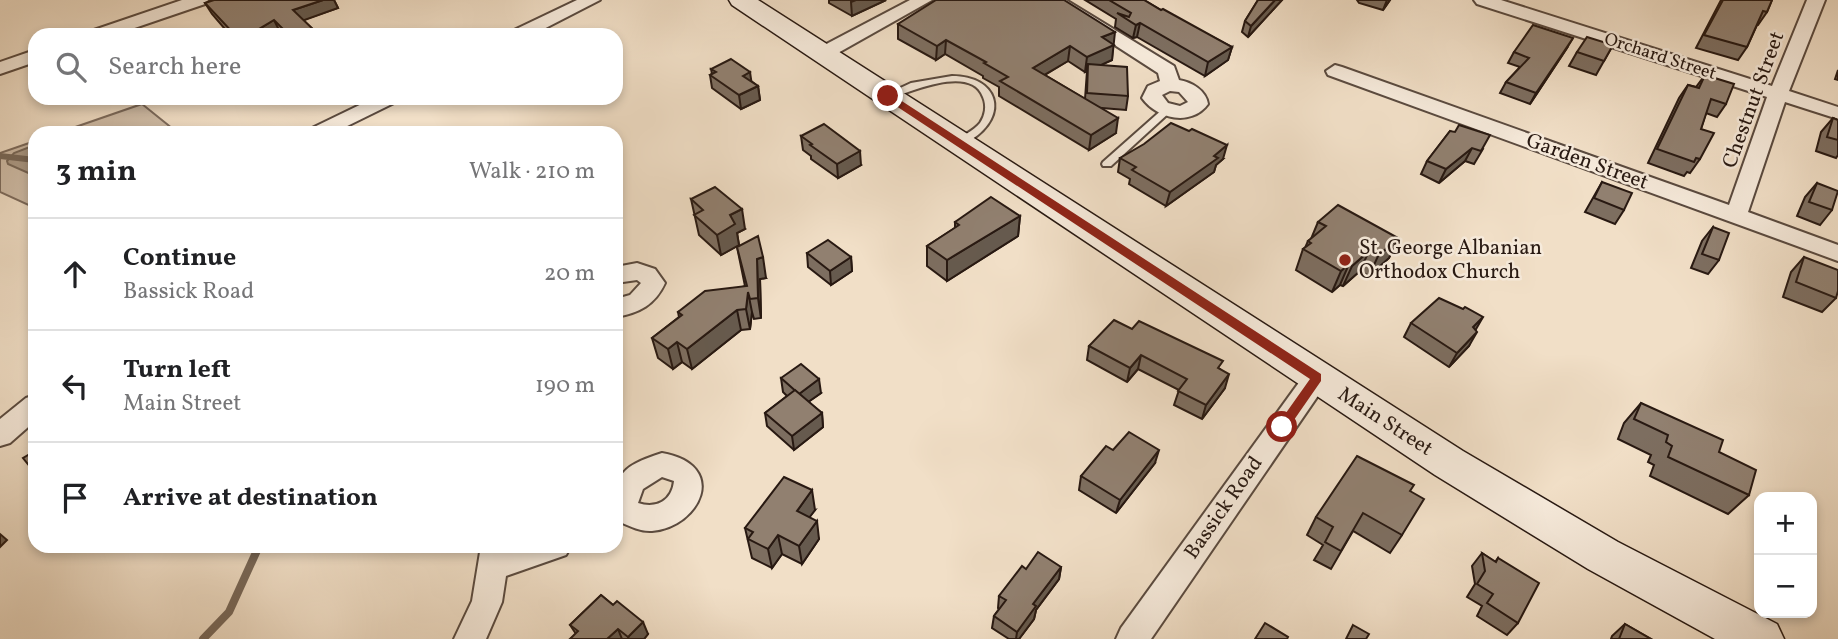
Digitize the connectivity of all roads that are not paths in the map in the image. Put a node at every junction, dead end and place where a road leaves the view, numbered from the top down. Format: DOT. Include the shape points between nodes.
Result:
graph roads {
  1 [pos="199,0"];
  2 [pos="590,0"];
  3 [pos="741,0"];
  4 [pos="923,0"];
  5 [pos="1054,0"];
  6 [pos="1483,0"];
  7 [pos="1816,0"];
  8 [pos="117,28"];
  9 [pos="532,28"];
  10 [pos="822,54"];
  11 [pos="28,58"];
  12 [pos="0,68"];
  13 [pos="1335,71"];
  14 [pos="1170,85"];
  15 [pos="1779,94"];
  16 [pos="888,96"];
  17 [pos="375,105"];
  18 [pos="1167,110"];
  19 [pos="1838,113"];
  20 [pos="331,126"];
  21 [pos="959,143"];
  22 [pos="1107,164"];
  23 [pos="1736,216"];
  24 [pos="1838,253"];
  25 [pos="623,274"];
  26 [pos="623,307"];
  27 [pos="1317,377"];
  28 [pos="28,411"];
  29 [pos="0,435"];
  30 [pos="540,553"];
  31 [pos="495,557"];
  32 [pos="470,639"];
  33 [pos="1132,639"];
  34 [pos="1761,639"];
  1 -- 8 [label="street"];
  2 -- 9 [label="street"];
  3 -- 10 [label="main road, Main Street"];
  4 -- 10 [label="street"];
  5 -- 14 [label="street" via="1167,71"];
  6 -- 15 [label="street, Orchard Street"];
  7 -- 15 [label="street, Chestnut Street"];
  10 -- 16 [label="main road, Main Street"];
  11 -- 12 [label="street"];
  13 -- 23 [label="street, Garden Street"];
  14 -- 18 [label="street" via="1152,93 1155,103"];
  14 -- 18 [label="street" via="1192,90 1198,104 1189,110"];
  15 -- 19 [label="street, Orchard Street"];
  15 -- 23 [label="street, Chestnut Street"];
  16 -- 21 [label="main road, Main Street"];
  16 -- 21 [label="lane" via="927,81 965,79 980,85 990,102 990,114 981,128"];
  17 -- 20 [label="street"];
  18 -- 22 [label="lane"];
  21 -- 27 [label="main road, Main Street"];
  23 -- 24 [label="street, Garden Street"];
  25 -- 26 [label="street" via="640,271 653,283 639,301"];
  27 -- 33 [label="street, Bassick Road"];
  27 -- 34 [label="main road, Main Street" via="1557,530"];
  28 -- 29 [label="street"];
  30 -- 31 [label="street" via="526,559"];
  31 -- 32 [label="street" via="487,602"];
}
